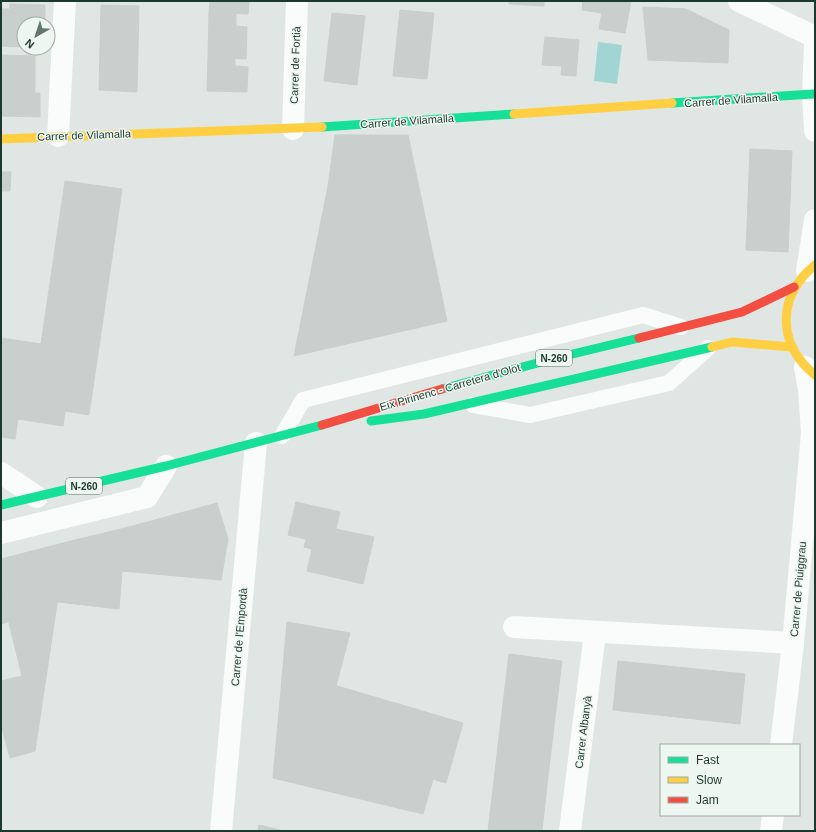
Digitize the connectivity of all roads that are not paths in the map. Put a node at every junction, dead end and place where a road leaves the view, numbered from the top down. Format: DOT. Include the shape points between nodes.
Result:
graph roads {
  1 [pos="65,1"];
  2 [pos="297,1"];
  3 [pos="739,1"];
  4 [pos="815,36"];
  5 [pos="815,42"];
  6 [pos="813,94"];
  7 [pos="293,129"];
  8 [pos="815,131"];
  9 [pos="58,136"];
  10 [pos="1,139"];
  11 [pos="815,220"];
  12 [pos="806,274"];
  13 [pos="681,327"];
  14 [pos="792,347"];
  15 [pos="709,348"];
  16 [pos="810,371"];
  17 [pos="465,404"];
  18 [pos="312,428"];
  19 [pos="814,431"];
  20 [pos="282,436"];
  21 [pos="256,443"];
  22 [pos="166,466"];
  23 [pos="1,473"];
  24 [pos="37,497"];
  25 [pos="1,505"];
  26 [pos="1,533"];
  27 [pos="514,627"];
  28 [pos="595,633"];
  29 [pos="793,643"];
  30 [pos="781,744"];
  31 [pos="773,816"];
  32 [pos="221,831"];
  33 [pos="570,831"];
  34 [pos="771,831"];
  1 -- 9 [label="street"];
  2 -- 7 [label="street, Carrer de Fortià"];
  3 -- 4 [label="street"];
  5 -- 6 [label="street"];
  6 -- 7 [label="main road, Carrer de Vilamalla"];
  6 -- 8 [label="street"];
  7 -- 9 [label="main road, Carrer de Vilamalla"];
  9 -- 10 [label="main road, Carrer de Vilamalla"];
  11 -- 12 [label="street"];
  12 -- 13 [label="main road, Eix Pirinenc - Carretera d'Olot / N-260" via="742,312"];
  12 -- 14 [label="main road" via="788,301 787,332"];
  13 -- 18 [label="main road, Eix Pirinenc - Carretera d'Olot / N-260" via="402,400"];
  13 -- 20 [label="lane" via="643,315 303,400"];
  14 -- 15 [label="main road, Eix Pirinenc - Carretera d'Olot / N-260" via="732,342"];
  14 -- 16 [label="main road" via="796,356"];
  15 -- 17 [label="main road, Eix Pirinenc - Carretera d'Olot / N-260"];
  15 -- 17 [label="lane" via="670,383 530,415"];
  16 -- 19 [label="street, Carrer de Piuiggrau" via="809,390"];
  17 -- 18 [label="main road, Eix Pirinenc - Carretera d'Olot / N-260" via="424,414"];
  18 -- 20 [label="main road, Eix Pirinenc - Carretera d'Olot / N-260"];
  19 -- 29 [label="street, Carrer de Piuiggrau"];
  20 -- 21 [label="main road, Eix Pirinenc - Carretera d'Olot / N-260"];
  21 -- 22 [label="main road, Eix Pirinenc - Carretera d'Olot / N-260"];
  21 -- 32 [label="street, Carrer de l'Empordà"];
  22 -- 24 [label="main road, Eix Pirinenc - Carretera d'Olot / N-260"];
  22 -- 26 [label="street" via="147,497"];
  23 -- 24 [label="street"];
  24 -- 25 [label="main road, Eix Pirinenc - Carretera d'Olot / N-260"];
  27 -- 28 [label="street"];
  28 -- 29 [label="street"];
  28 -- 33 [label="street, Carrer Albanyà"];
  29 -- 30 [label="street, Carrer de Piuiggrau"];
  31 -- 34 [label="street"];
}
